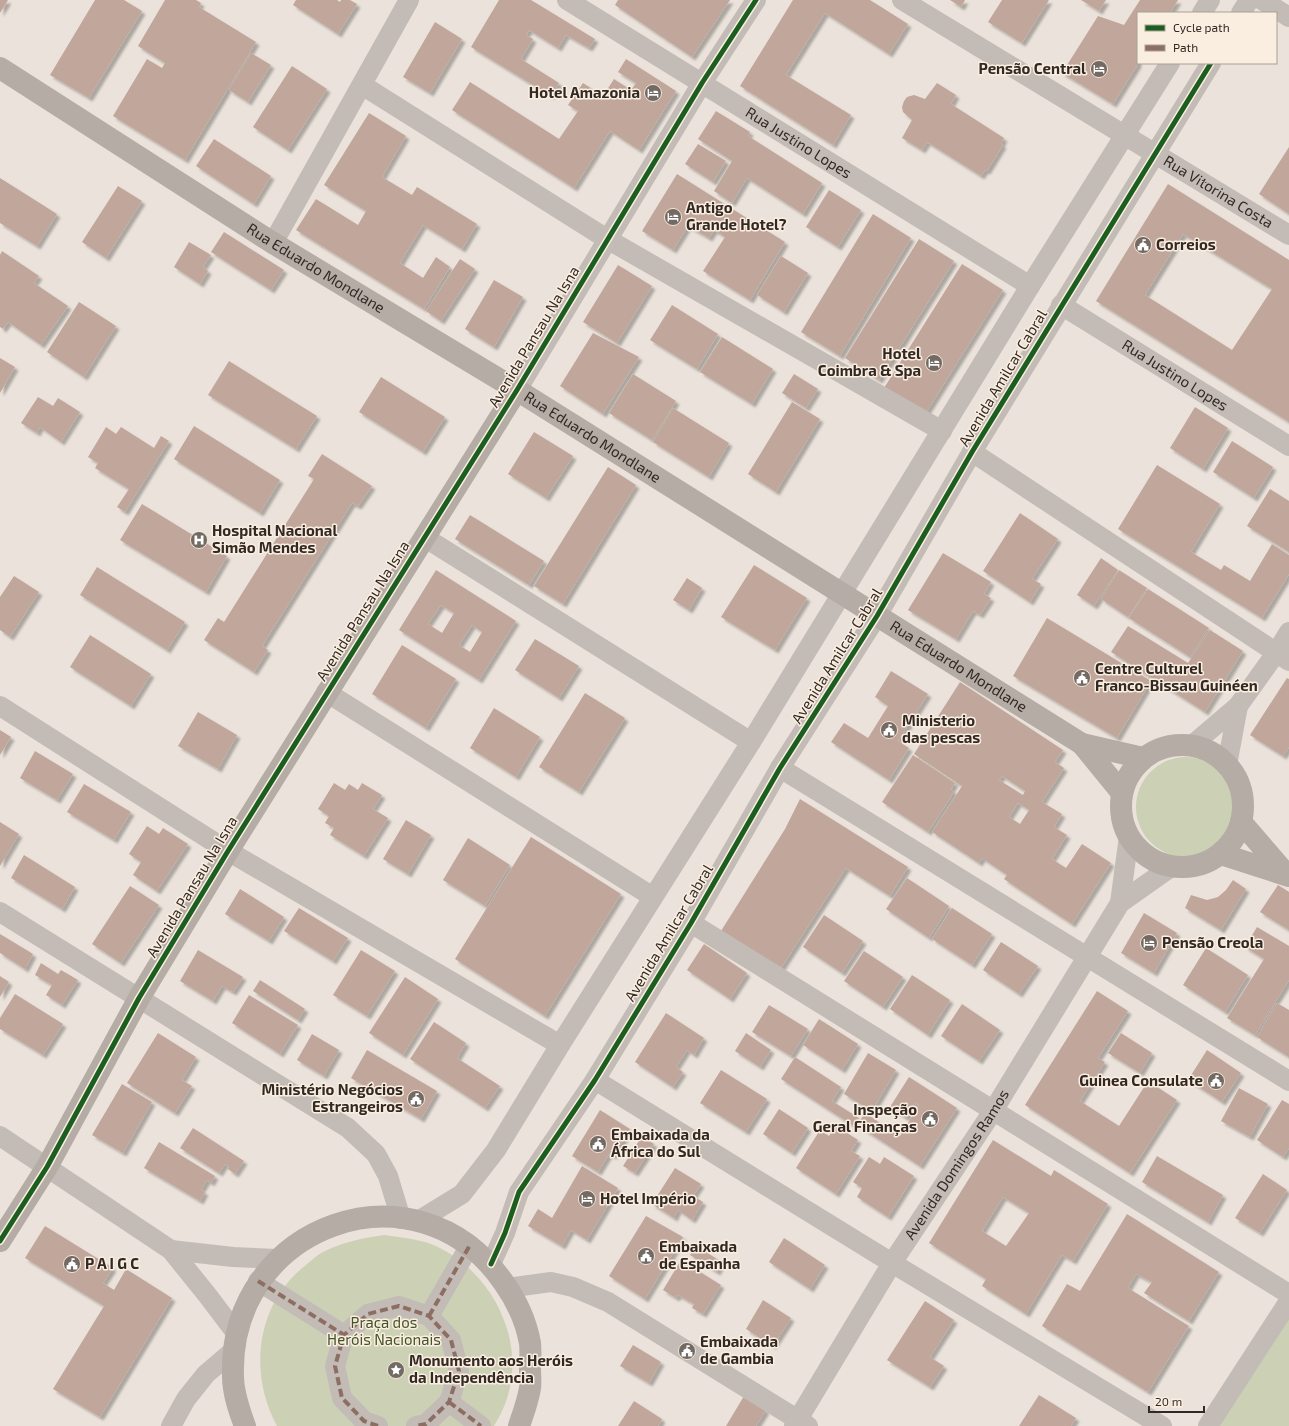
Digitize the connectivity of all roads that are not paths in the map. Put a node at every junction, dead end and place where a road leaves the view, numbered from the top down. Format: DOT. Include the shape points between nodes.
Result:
graph roads {
  1 [pos="408,0"];
  2 [pos="567,0"];
  3 [pos="756,0"];
  4 [pos="902,0"];
  5 [pos="1210,0"];
  6 [pos="1249,0"];
  7 [pos="1262,0"];
  8 [pos="1203,12"];
  9 [pos="1242,12"];
  10 [pos="1289,17"];
  11 [pos="1169,64"];
  12 [pos="1210,64"];
  13 [pos="0,68"];
  14 [pos="702,83"];
  15 [pos="362,85"];
  16 [pos="1125,134"];
  17 [pos="1156,153"];
  18 [pos="1289,235"];
  19 [pos="607,239"];
  20 [pos="273,243"];
  21 [pos="1030,286"];
  22 [pos="1061,305"];
  23 [pos="517,390"];
  24 [pos="942,431"];
  25 [pos="1289,446"];
  26 [pos="972,452"];
  27 [pos="424,537"];
  28 [pos="842,592"];
  29 [pos="877,616"];
  30 [pos="1289,632"];
  31 [pos="1283,657"];
  32 [pos="326,692"];
  33 [pos="0,706"];
  34 [pos="1238,706"];
  35 [pos="751,742"];
  36 [pos="1082,744"];
  37 [pos="1191,746"];
  38 [pos="1143,758"];
  39 [pos="1227,765"];
  40 [pos="780,768"];
  41 [pos="1122,793"];
  42 [pos="1241,822"];
  43 [pos="1129,836"];
  44 [pos="228,851"];
  45 [pos="1220,854"];
  46 [pos="1171,867"];
  47 [pos="1287,875"];
  48 [pos="653,897"];
  49 [pos="1120,903"];
  50 [pos="0,912"];
  51 [pos="691,923"];
  52 [pos="1087,956"];
  53 [pos="139,998"];
  54 [pos="560,1044"];
  55 [pos="595,1080"];
  56 [pos="1289,1081"];
  57 [pos="993,1111"];
  58 [pos="0,1136"];
  59 [pos="47,1167"];
  60 [pos="409,1220"];
  61 [pos="0,1241"];
  62 [pos="470,1245"];
  63 [pos="171,1250"];
  64 [pos="277,1259"];
  65 [pos="892,1263"];
  66 [pos="491,1264"];
  67 [pos="258,1281"];
  68 [pos="507,1288"];
  69 [pos="1289,1294"];
  70 [pos="1289,1301"];
  71 [pos="430,1316"];
  72 [pos="344,1335"];
  73 [pos="234,1342"];
  74 [pos="449,1402"];
  75 [pos="368,1424"];
  76 [pos="800,1424"];
  77 [pos="171,1426"];
  78 [pos="245,1426"];
  79 [pos="416,1426"];
  80 [pos="481,1426"];
  81 [pos="519,1426"];
  82 [pos="1162,1426"];
  83 [pos="1208,1426"];
  1 -- 15 [label="street"];
  2 -- 14 [label="street, Rua Justino Lopes"];
  3 -- 14 [label="street, Avenida Pansau Na Isna"];
  4 -- 16 [label="street, Rua Vitorina Costa"];
  5 -- 8 [label="street"];
  6 -- 9 [label="street"];
  7 -- 10 [label="street"];
  11 -- 16 [label="street, Avenida Amilcar Cabral"];
  12 -- 17 [label="street, Avenida Amilcar Cabral"];
  13 -- 20 [label="street, Rua Eduardo Mondlane"];
  14 -- 19 [label="street, Avenida Pansau Na Isna"];
  14 -- 21 [label="street, Rua Justino Lopes"];
  15 -- 19 [label="street"];
  15 -- 20 [label="street"];
  16 -- 17 [label="street, Rua Vitorina Costa"];
  16 -- 21 [label="street, Avenida Amilcar Cabral"];
  17 -- 18 [label="street, Rua Vitorina Costa"];
  17 -- 22 [label="street, Avenida Amilcar Cabral"];
  19 -- 23 [label="street, Avenida Pansau Na Isna"];
  19 -- 24 [label="street"];
  20 -- 23 [label="street, Rua Eduardo Mondlane"];
  21 -- 24 [label="street, Avenida Amilcar Cabral"];
  22 -- 25 [label="street, Rua Justino Lopes"];
  22 -- 26 [label="street, Avenida Amilcar Cabral"];
  23 -- 27 [label="street, Avenida Pansau Na Isna"];
  23 -- 28 [label="street, Rua Eduardo Mondlane"];
  24 -- 28 [label="street, Avenida Amilcar Cabral"];
  26 -- 29 [label="street, Avenida Amilcar Cabral"];
  26 -- 31 [label="street"];
  27 -- 32 [label="street, Avenida Pansau Na Isna"];
  27 -- 35 [label="street"];
  28 -- 29 [label="street, Rua Eduardo Mondlane"];
  28 -- 35 [label="street, Avenida Amilcar Cabral"];
  29 -- 36 [label="street, Rua Eduardo Mondlane"];
  29 -- 40 [label="street, Avenida Amilcar Cabral"];
  30 -- 31 [label="street"];
  31 -- 34 [label="street"];
  32 -- 44 [label="street, Avenida Pansau Na Isna"];
  32 -- 48 [label="street"];
  33 -- 44 [label="street"];
  34 -- 37 [label="street"];
  34 -- 39 [label="street"];
  35 -- 48 [label="street, Avenida Amilcar Cabral"];
  36 -- 38 [label="street, Rua Eduardo Mondlane"];
  36 -- 41 [label="street, Rua Eduardo Mondlane"];
  37 -- 38 [label="street" via="1166,747"];
  37 -- 39 [label="street" via="1213,754"];
  38 -- 41 [label="street" via="1128,777"];
  39 -- 42 [label="street" via="1241,792"];
  40 -- 51 [label="street, Avenida Amilcar Cabral"];
  40 -- 52 [label="street"];
  41 -- 43 [label="street" via="1123,823"];
  42 -- 45 [label="street" via="1231,843"];
  42 -- 47 [label="street"];
  43 -- 46 [label="street" via="1141,852"];
  43 -- 49 [label="street, Avenida Domingos Ramos"];
  44 -- 53 [label="street, Avenida Pansau Na Isna"];
  44 -- 54 [label="street"];
  45 -- 46 [label="street" via="1205,863"];
  45 -- 47 [label="street"];
  46 -- 49 [label="street, Avenida Domingos Ramos"];
  48 -- 54 [label="street, Avenida Amilcar Cabral"];
  49 -- 52 [label="street, Avenida Domingos Ramos"];
  50 -- 53 [label="street"];
  51 -- 55 [label="street, Avenida Amilcar Cabral"];
  51 -- 57 [label="street"];
  52 -- 56 [label="street"];
  52 -- 57 [label="street, Avenida Domingos Ramos"];
  53 -- 59 [label="street, Avenida Pansau Na Isna"];
  53 -- 60 [label="street" via="348,1128 376,1154"];
  54 -- 60 [label="street, Avenida Amilcar Cabral" via="496,1150 462,1194"];
  55 -- 65 [label="street"];
  55 -- 66 [label="street, Avenida Amilcar Cabral" via="519,1192"];
  57 -- 65 [label="street, Avenida Domingos Ramos"];
  57 -- 69 [label="street"];
  58 -- 59 [label="street"];
  59 -- 61 [label="street, Avenida Pansau Na Isna"];
  59 -- 63 [label="street"];
  60 -- 62 [label="street" via="445,1231"];
  60 -- 64 [label="street" via="380,1216 342,1222 307,1236"];
  62 -- 66 [label="street"];
  62 -- 71 [label="street"];
  63 -- 64 [label="street"];
  63 -- 73 [label="street" via="208,1296"];
  64 -- 67 [label="street"];
  65 -- 76 [label="street, Avenida Domingos Ramos"];
  65 -- 82 [label="street"];
  66 -- 68 [label="street"];
  67 -- 72 [label="street"];
  67 -- 73 [label="street" via="244,1306"];
  68 -- 76 [label="street" via="550,1282 573,1287 601,1299"];
  68 -- 81 [label="street" via="516,1301 530,1343 530,1388"];
  70 -- 83 [label="street"];
  71 -- 72 [label="street" via="399,1306 368,1314"];
  71 -- 74 [label="street" via="451,1340 457,1365 458,1371"];
  72 -- 75 [label="street" via="335,1366 340,1391 342,1398"];
  73 -- 77 [label="street" via="186,1400"];
  73 -- 78 [label="street" via="232,1378 237,1405"];
  74 -- 79 [label="street" via="426,1424"];
  74 -- 80 [label="street"];
}
